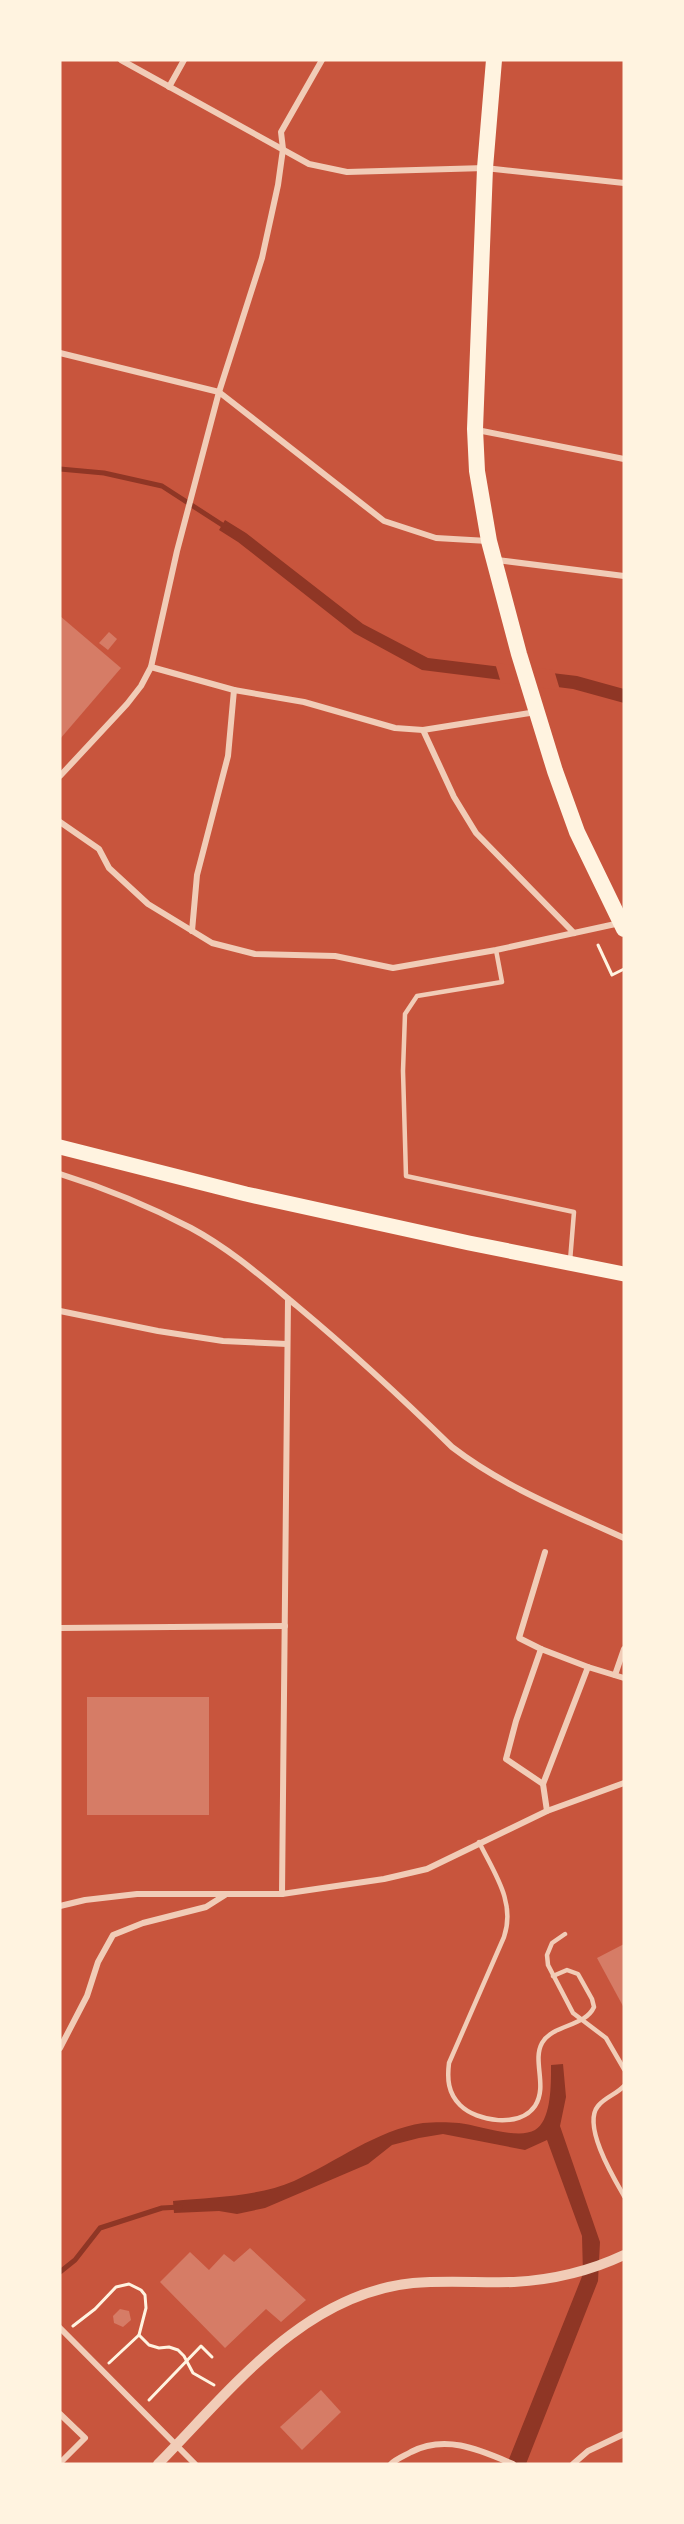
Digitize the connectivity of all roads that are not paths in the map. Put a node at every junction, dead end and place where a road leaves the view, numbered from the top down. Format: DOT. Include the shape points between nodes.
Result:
graph roads {
  1 [pos="121,60"];
  2 [pos="184,60"];
  3 [pos="322,60"];
  4 [pos="494,60"];
  5 [pos="169,87"];
  6 [pos="283,149"];
  7 [pos="485,168"];
  8 [pos="624,183"];
  9 [pos="60,353"];
  10 [pos="219,392"];
  11 [pos="475,429"];
  12 [pos="624,459"];
  13 [pos="489,541"];
  14 [pos="493,560"];
  15 [pos="624,576"];
  16 [pos="151,667"];
  17 [pos="234,690"];
  18 [pos="535,706"];
  19 [pos="423,730"];
  20 [pos="60,776"];
  21 [pos="60,822"];
  22 [pos="622,926"];
  23 [pos="192,931"];
  24 [pos="574,933"];
  25 [pos="496,950"];
  26 [pos="60,1146"];
  27 [pos="60,1174"];
  28 [pos="570,1263"];
  29 [pos="624,1274"];
  30 [pos="288,1299"];
  31 [pos="60,1311"];
  32 [pos="287,1344"];
  33 [pos="624,1538"];
  34 [pos="545,1552"];
  35 [pos="285,1626"];
  36 [pos="60,1628"];
  37 [pos="541,1649"];
  38 [pos="624,1649"];
  39 [pos="588,1667"];
  40 [pos="615,1675"];
  41 [pos="624,1678"];
  42 [pos="543,1784"];
  43 [pos="624,1784"];
  44 [pos="547,1811"];
  45 [pos="479,1842"];
  46 [pos="282,1894"];
  47 [pos="226,1895"];
  48 [pos="60,1905"];
  49 [pos="565,1934"];
  50 [pos="553,1976"];
  51 [pos="580,2020"];
  52 [pos="60,2048"];
  53 [pos="624,2069"];
  54 [pos="622,2088"];
  55 [pos="624,2096"];
  56 [pos="624,2196"];
  57 [pos="624,2255"];
  58 [pos="62,2330"];
  59 [pos="60,2414"];
  60 [pos="624,2434"];
  61 [pos="176,2446"];
  62 [pos="60,2463"];
  63 [pos="158,2464"];
  64 [pos="195,2464"];
  65 [pos="390,2464"];
  66 [pos="513,2464"];
  67 [pos="573,2464"];
  1 -- 5 [label="street"];
  2 -- 5 [label="street"];
  3 -- 6 [label="street" via="281,132"];
  4 -- 7 [label="highway"];
  5 -- 6 [label="street"];
  6 -- 7 [label="street" via="309,164 347,172"];
  6 -- 10 [label="street" via="262,258"];
  7 -- 8 [label="street"];
  7 -- 11 [label="highway"];
  9 -- 10 [label="street"];
  10 -- 13 [label="street" via="384,521 436,538"];
  10 -- 16 [label="street"];
  11 -- 12 [label="street"];
  11 -- 13 [label="highway" via="477,471"];
  13 -- 14 [label="highway"];
  14 -- 15 [label="street"];
  14 -- 18 [label="highway"];
  16 -- 17 [label="street"];
  16 -- 20 [label="street" via="127,704"];
  17 -- 19 [label="street" via="304,702 395,728"];
  17 -- 23 [label="street" via="228,756 197,875"];
  18 -- 19 [label="street"];
  18 -- 22 [label="highway" via="577,832"];
  19 -- 24 [label="street" via="454,797 476,833"];
  21 -- 23 [label="street" via="99,849 109,868 148,904"];
  22 -- 24 [label="street"];
  23 -- 25 [label="street" via="212,943 255,954 335,956 393,968"];
  24 -- 25 [label="street"];
  25 -- 28 [label="lane" via="502,982 417,996 405,1014 402,1071 406,1176 574,1212"];
  26 -- 28 [label="main road" via="246,1194"];
  27 -- 30 [label="street" via="121,1195 191,1228 246,1264"];
  28 -- 29 [label="main road"];
  30 -- 32 [label="street"];
  30 -- 33 [label="street" via="470,1461 528,1495"];
  31 -- 32 [label="street" via="223,1341"];
  32 -- 35 [label="street"];
  34 -- 37 [label="street" via="519,1638"];
  35 -- 36 [label="street"];
  35 -- 46 [label="street"];
  37 -- 39 [label="street"];
  37 -- 42 [label="street" via="506,1759"];
  38 -- 40 [label="street"];
  39 -- 40 [label="street"];
  39 -- 42 [label="street"];
  40 -- 41 [label="street"];
  42 -- 44 [label="street"];
  43 -- 44 [label="street"];
  44 -- 45 [label="street"];
  45 -- 46 [label="street" via="426,1869"];
  45 -- 51 [label="lane" via="507,1899 509,1916 504,1937 449,2063 447,2078 452,2095 461,2107 474,2114 507,2121 523,2116 534,2108 539,2097 542,2043"];
  46 -- 47 [label="street"];
  47 -- 48 [label="street" via="137,1894"];
  47 -- 52 [label="street" via="206,1907 113,1935"];
  49 -- 50 [label="lane" via="548,1950 546,1961"];
  50 -- 51 [label="lane"];
  50 -- 51 [label="lane" via="567,1970 581,1977 594,2007"];
  51 -- 53 [label="lane" via="606,2038"];
  54 -- 55 [label="lane"];
  54 -- 56 [label="lane" via="599,2104 593,2120 603,2156"];
  57 -- 61 [label="street" via="576,2272 514,2282 410,2283 340,2305 276,2346"];
  58 -- 61 [label="street"];
  59 -- 62 [label="street" via="85,2438"];
  60 -- 67 [label="street" via="588,2451"];
  61 -- 63 [label="street"];
  61 -- 64 [label="street"];
  65 -- 66 [label="street" via="421,2447 444,2443 464,2445"];
}
